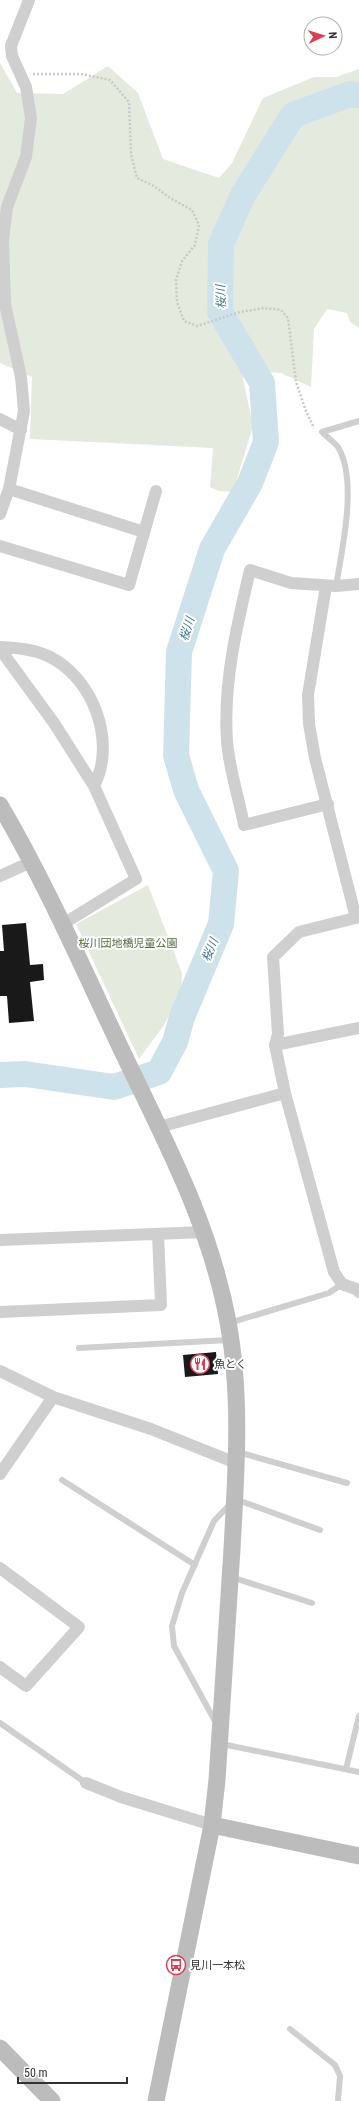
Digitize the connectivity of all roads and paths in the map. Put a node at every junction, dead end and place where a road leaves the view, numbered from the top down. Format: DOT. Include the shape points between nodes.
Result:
graph roads {
  1 [pos="29,0"];
  2 [pos="6,45"];
  3 [pos="20,74"];
  4 [pos="0,418"];
  5 [pos="359,421"];
  6 [pos="21,430"];
  7 [pos="322,432"];
  8 [pos="9,489"];
  9 [pos="156,491"];
  10 [pos="0,514"];
  11 [pos="144,532"];
  12 [pos="0,546"];
  13 [pos="359,584"];
  14 [pos="331,586"];
  15 [pos="0,648"];
  16 [pos="94,786"];
  17 [pos="328,804"];
  18 [pos="0,805"];
  19 [pos="31,862"];
  20 [pos="0,876"];
  21 [pos="357,917"];
  22 [pos="63,924"];
  23 [pos="359,1029"];
  24 [pos="275,1045"];
  25 [pos="285,1093"];
  26 [pos="159,1127"];
  27 [pos="205,1232"];
  28 [pos="158,1234"];
  29 [pos="0,1240"];
  30 [pos="342,1284"];
  31 [pos="359,1292"];
  32 [pos="0,1312"];
  33 [pos="229,1323"];
  34 [pos="231,1340"];
  35 [pos="79,1348"];
  36 [pos="0,1371"];
  37 [pos="53,1397"];
  38 [pos="236,1457"];
  39 [pos="0,1474"];
  40 [pos="62,1480"];
  41 [pos="347,1483"];
  42 [pos="235,1498"];
  43 [pos="320,1530"];
  44 [pos="195,1565"];
  45 [pos="0,1568"];
  46 [pos="230,1576"];
  47 [pos="312,1603"];
  48 [pos="0,1667"];
  49 [pos="359,1716"];
  50 [pos="0,1723"];
  51 [pos="220,1737"];
  52 [pos="346,1769"];
  53 [pos="359,1772"];
  54 [pos="86,1783"];
  55 [pos="212,1824"];
  56 [pos="359,1856"];
  57 [pos="290,2029"];
  58 [pos="0,2048"];
  59 [pos="158,2099"];
  60 [pos="52,2101"];
  61 [pos="338,2101"];
  1 -- 2 [label="street"];
  2 -- 3 [label="street"];
  3 -- 6 [label="street" via="26,87 31,118 26,157 7,207 3,247 6,304 21,377 24,411"];
  3 -- 7 [label="path" via="81,74 110,80 129,102 131,154 137,178 192,210 199,224 195,245 182,261 176,280 177,302 184,321 197,326 240,312 281,310 288,318 296,382 312,427"];
  4 -- 6 [label="street"];
  5 -- 7 [label="lane"];
  6 -- 8 [label="street"];
  7 -- 14 [label="lane" via="338,447 346,469 348,500"];
  8 -- 10 [label="street"];
  8 -- 11 [label="street"];
  9 -- 11 [label="street"];
  11 -- 12 [label="street" via="129,585"];
  13 -- 14 [label="street"];
  14 -- 17 [label="street" via="308,695 309,724 315,758"];
  14 -- 17 [label="street" via="291,583 250,570 236,634 226,706 227,743 244,825"];
  15 -- 16 [label="street" via="54,723"];
  15 -- 16 [label="street" via="27,650 48,656 72,672 99,717 103,741 100,775"];
  16 -- 22 [label="street" via="136,879"];
  17 -- 21 [label="street"];
  18 -- 19 [label="street"];
  19 -- 20 [label="street"];
  19 -- 22 [label="street"];
  21 -- 24 [label="street" via="299,932 273,957 278,1034"];
  22 -- 26 [label="street"];
  23 -- 24 [label="street"];
  24 -- 25 [label="street"];
  25 -- 26 [label="street"];
  25 -- 30 [label="street" via="334,1272"];
  26 -- 27 [label="street"];
  27 -- 28 [label="street"];
  27 -- 33 [label="street"];
  28 -- 29 [label="street"];
  28 -- 32 [label="street" via="161,1305"];
  30 -- 31 [label="street"];
  30 -- 33 [label="lane" via="329,1293"];
  33 -- 34 [label="street"];
  34 -- 35 [label="lane"];
  34 -- 38 [label="street"];
  36 -- 37 [label="street"];
  37 -- 38 [label="street"];
  37 -- 39 [label="street"];
  38 -- 41 [label="lane"];
  38 -- 42 [label="street"];
  40 -- 44 [label="lane"];
  42 -- 43 [label="lane"];
  42 -- 44 [label="lane" via="214,1521"];
  42 -- 46 [label="street"];
  44 -- 51 [label="lane" via="182,1593 172,1626 174,1646"];
  45 -- 48 [label="street" via="79,1627 26,1686"];
  46 -- 47 [label="lane"];
  46 -- 51 [label="street"];
  49 -- 52 [label="lane"];
  50 -- 54 [label="lane"];
  51 -- 52 [label="lane"];
  51 -- 55 [label="street"];
  52 -- 53 [label="lane"];
  54 -- 55 [label="street" via="121,1797"];
  55 -- 56 [label="street"];
  55 -- 59 [label="street"];
  57 -- 61 [label="lane" via="335,2065 340,2076"];
  58 -- 60 [label="street"];
}
